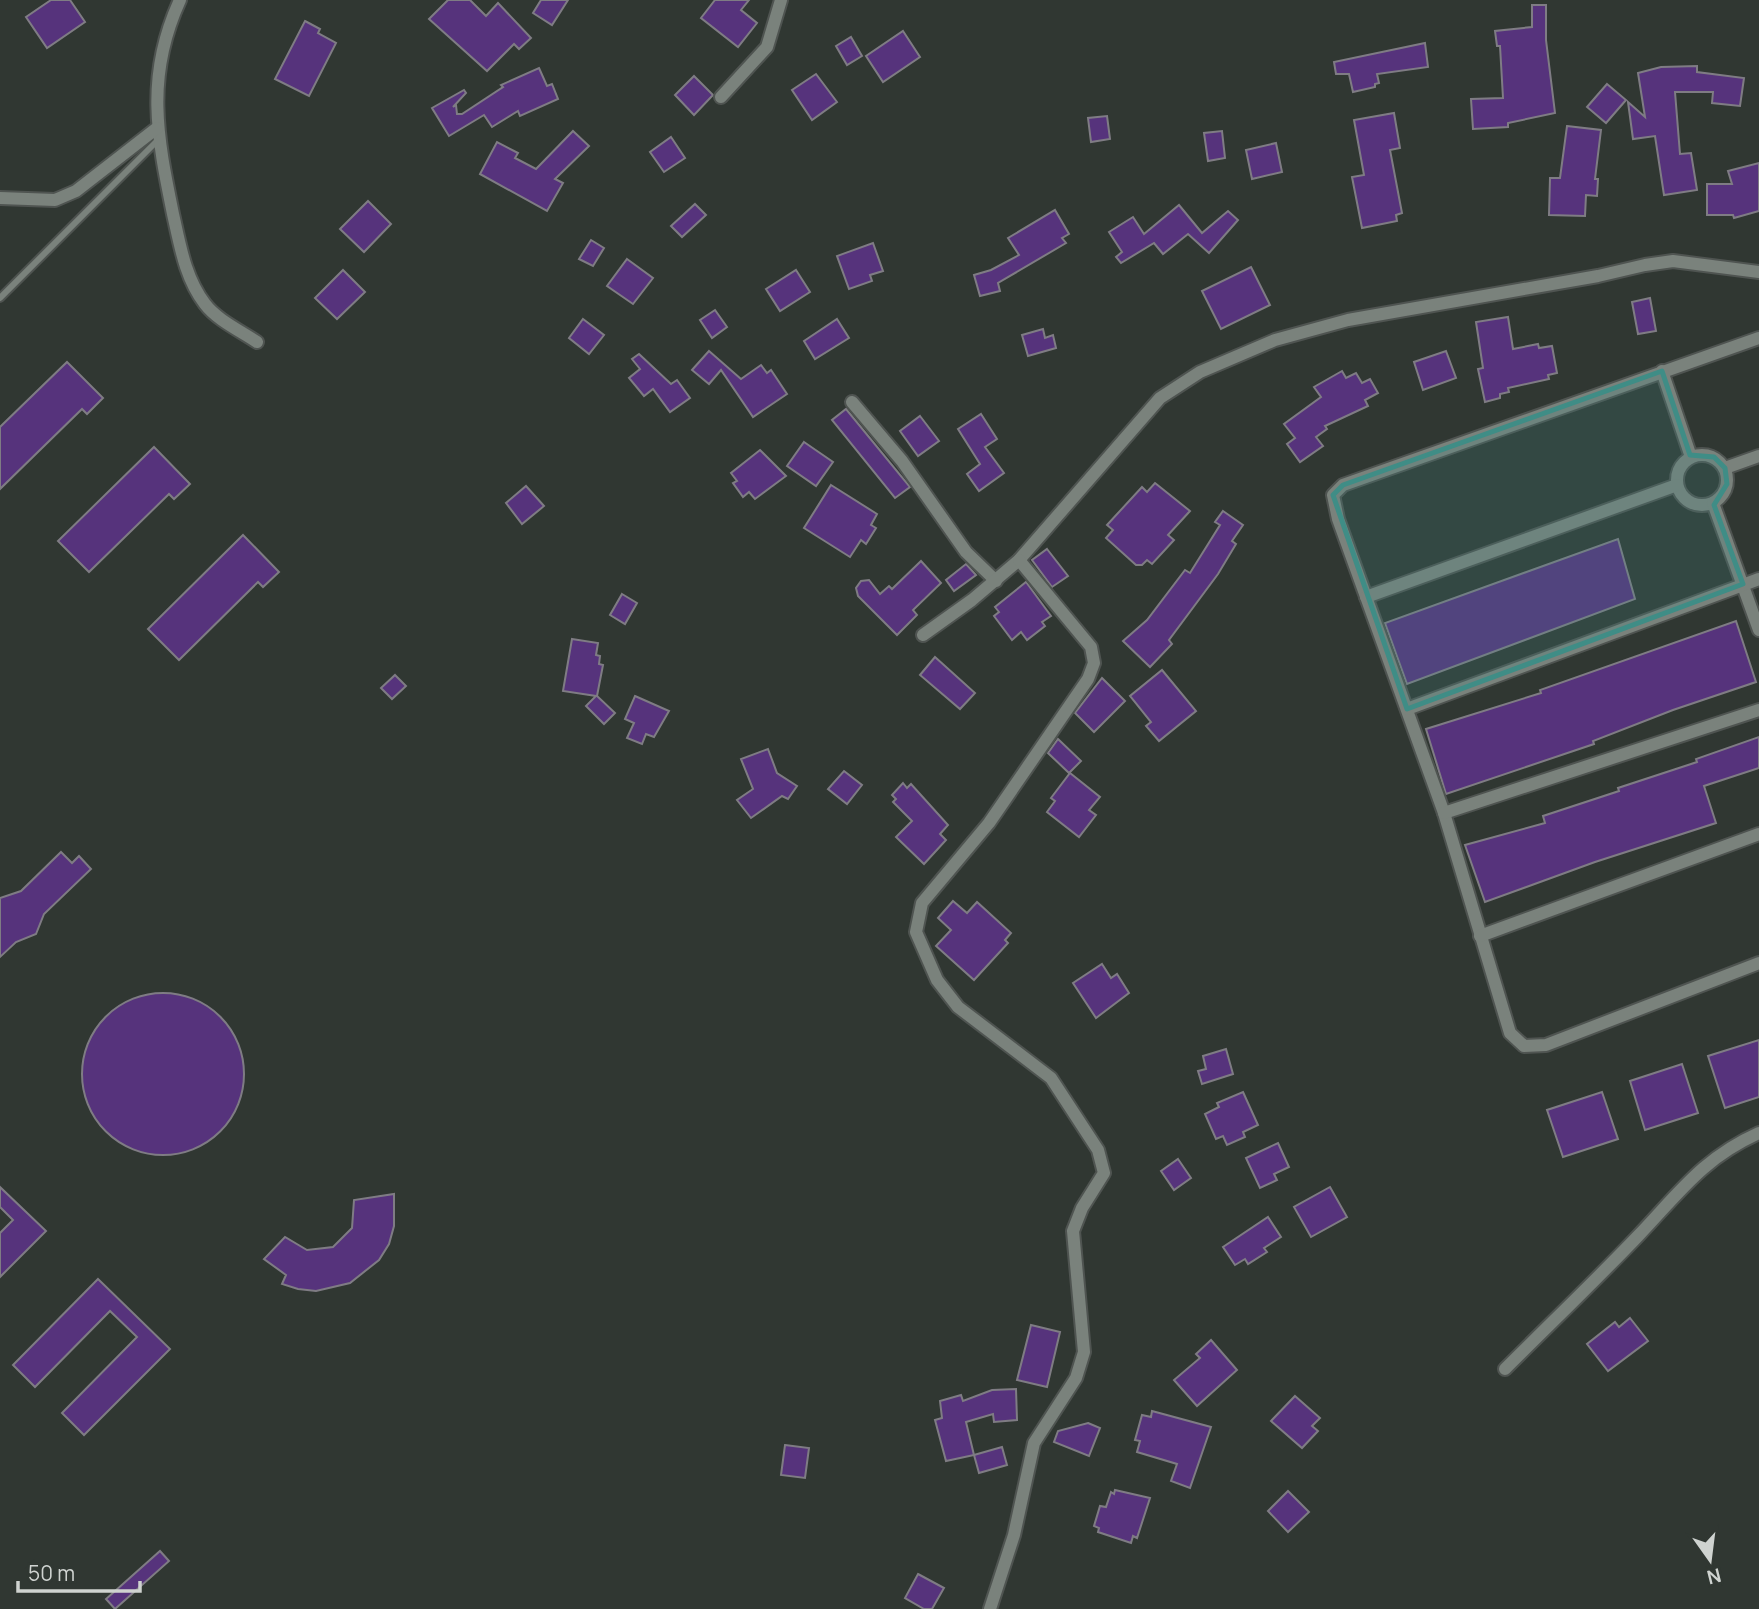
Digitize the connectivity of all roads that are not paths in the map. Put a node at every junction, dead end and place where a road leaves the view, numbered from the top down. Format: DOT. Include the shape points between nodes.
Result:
graph roads {
  1 [pos="180,0"];
  2 [pos="781,0"];
  3 [pos="721,97"];
  4 [pos="157,134"];
  5 [pos="0,198"];
  6 [pos="1759,272"];
  7 [pos="0,298"];
  8 [pos="1759,338"];
  9 [pos="257,342"];
  10 [pos="1662,371"];
  11 [pos="852,402"];
  12 [pos="1759,456"];
  13 [pos="1691,457"];
  14 [pos="1725,468"];
  15 [pos="1677,485"];
  16 [pos="1713,503"];
  17 [pos="1019,560"];
  18 [pos="1759,579"];
  19 [pos="996,581"];
  20 [pos="1743,584"];
  21 [pos="1366,597"];
  22 [pos="1759,630"];
  23 [pos="923,635"];
  24 [pos="1407,709"];
  25 [pos="1759,710"];
  26 [pos="1444,813"];
  27 [pos="1759,834"];
  28 [pos="1480,936"];
  29 [pos="1759,963"];
  30 [pos="1759,1133"];
  31 [pos="1505,1369"];
  32 [pos="990,1609"];
  1 -- 4 [label="street" via="165,33"];
  2 -- 3 [label="street" via="766,47"];
  4 -- 5 [label="street" via="76,191 55,200"];
  4 -- 7 [label="lane"];
  4 -- 9 [label="street" via="184,266 205,305"];
  6 -- 17 [label="street" via="1673,261 1348,320 1275,340 1200,372 1160,398"];
  8 -- 10 [label="street"];
  10 -- 13 [label="street"];
  10 -- 21 [label="street" via="1343,485 1334,495 1334,505"];
  11 -- 19 [label="street" via="902,461 966,552"];
  12 -- 14 [label="street"];
  13 -- 14 [label="street" via="1706,455"];
  13 -- 15 [label="street" via="1679,468"];
  14 -- 16 [label="street" via="1725,492"];
  15 -- 16 [label="street" via="1691,502"];
  15 -- 21 [label="street"];
  16 -- 20 [label="street"];
  17 -- 19 [label="street"];
  17 -- 32 [label="street" via="1091,647 1094,663 1088,679 989,823 922,903 916,932 937,981 958,1007 1051,1078 1098,1150 1104,1173 1073,1231 1084,1352 1076,1378 1034,1443 1014,1535"];
  18 -- 20 [label="street"];
  19 -- 23 [label="street"];
  20 -- 22 [label="street"];
  20 -- 24 [label="street"];
  21 -- 24 [label="street"];
  24 -- 26 [label="street"];
  25 -- 26 [label="street"];
  26 -- 28 [label="street"];
  27 -- 28 [label="street"];
  28 -- 29 [label="street" via="1510,1033 1524,1046 1546,1045"];
  30 -- 31 [label="street" via="1735,1143 1701,1167"];
}
